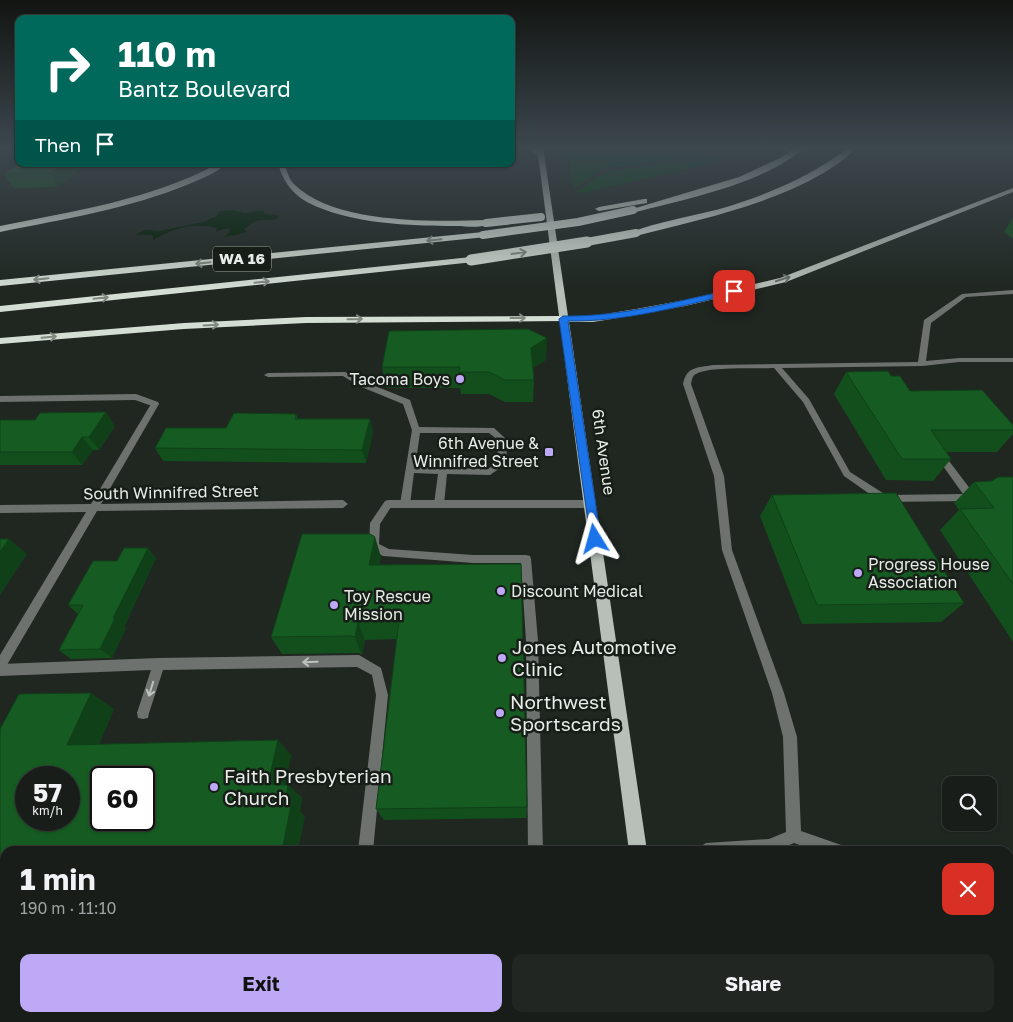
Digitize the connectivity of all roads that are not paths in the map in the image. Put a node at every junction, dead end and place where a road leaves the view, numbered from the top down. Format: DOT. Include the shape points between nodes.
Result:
graph roads {
  1 [pos="151,195"];
  2 [pos="303,195"];
  3 [pos="547,195"];
  4 [pos="686,195"];
  5 [pos="692,195"];
  6 [pos="768,195"];
  7 [pos="1001,195"];
  8 [pos="580,212"];
  9 [pos="562,214"];
  10 [pos="0,229"];
  11 [pos="0,283"];
  12 [pos="1013,292"];
  13 [pos="0,309"];
  14 [pos="563,319"];
  15 [pos="0,341"];
  16 [pos="1013,360"];
  17 [pos="922,364"];
  18 [pos="776,366"];
  19 [pos="268,375"];
  20 [pos="0,399"];
  21 [pos="416,430"];
  22 [pos="943,459"];
  23 [pos="411,470"];
  24 [pos="443,472"];
  25 [pos="343,504"];
  26 [pos="405,504"];
  27 [pos="439,504"];
  28 [pos="590,504"];
  29 [pos="92,508"];
  30 [pos="0,509"];
  31 [pos="159,664"];
  32 [pos="0,668"];
  33 [pos="144,713"];
  34 [pos="794,836"];
  35 [pos="367,846"];
  36 [pos="536,846"];
  37 [pos="637,846"];
  38 [pos="769,846"];
  39 [pos="824,846"];
  1 -- 10 [label="highway"];
  2 -- 9 [label="highway, bridge" via="330,208 398,222 486,223"];
  3 -- 14 [label="main road, 6th Avenue"];
  4 -- 8 [label="highway"];
  5 -- 11 [label="highway, WA 16, one-way, bridge" via="578,222"];
  13 -- 6 [label="highway, WA 16, one-way, bridge" via="471,260 561,247 636,233 722,211"];
  14 -- 7 [label="main road, one-way" via="592,319 636,312 783,280"];
  12 -- 17 [label="street" via="964,295 927,322"];
  15 -- 14 [label="highway, one-way" via="306,320"];
  14 -- 28 [label="main road, 6th Avenue"];
  16 -- 17 [label="street"];
  17 -- 18 [label="street"];
  18 -- 22 [label="street" via="806,401 847,474 884,500 971,497"];
  18 -- 34 [label="street" via="707,367 689,375 687,384 720,476 727,550 778,693 790,737"];
  19 -- 21 [label="street" via="345,374 407,402"];
  20 -- 29 [label="street" via="136,397 156,404"];
  21 -- 23 [label="street"];
  21 -- 24 [label="street" via="491,430 502,439 502,463 490,472"];
  23 -- 24 [label="street"];
  23 -- 26 [label="street"];
  24 -- 27 [label="street"];
  25 -- 29 [label="street, South Winnifred Street"];
  26 -- 27 [label="street"];
  26 -- 36 [label="street" via="388,504 374,523 374,546 387,553 526,559 532,641"];
  27 -- 28 [label="street"];
  28 -- 37 [label="main road, 6th Avenue"];
  29 -- 30 [label="street, South Winnifred Street"];
  29 -- 32 [label="street"];
  31 -- 32 [label="street"];
  31 -- 33 [label="street, one-way"];
  35 -- 31 [label="street, one-way" via="382,695 377,672 359,661"];
  34 -- 38 [label="street"];
  34 -- 39 [label="street"];
}
